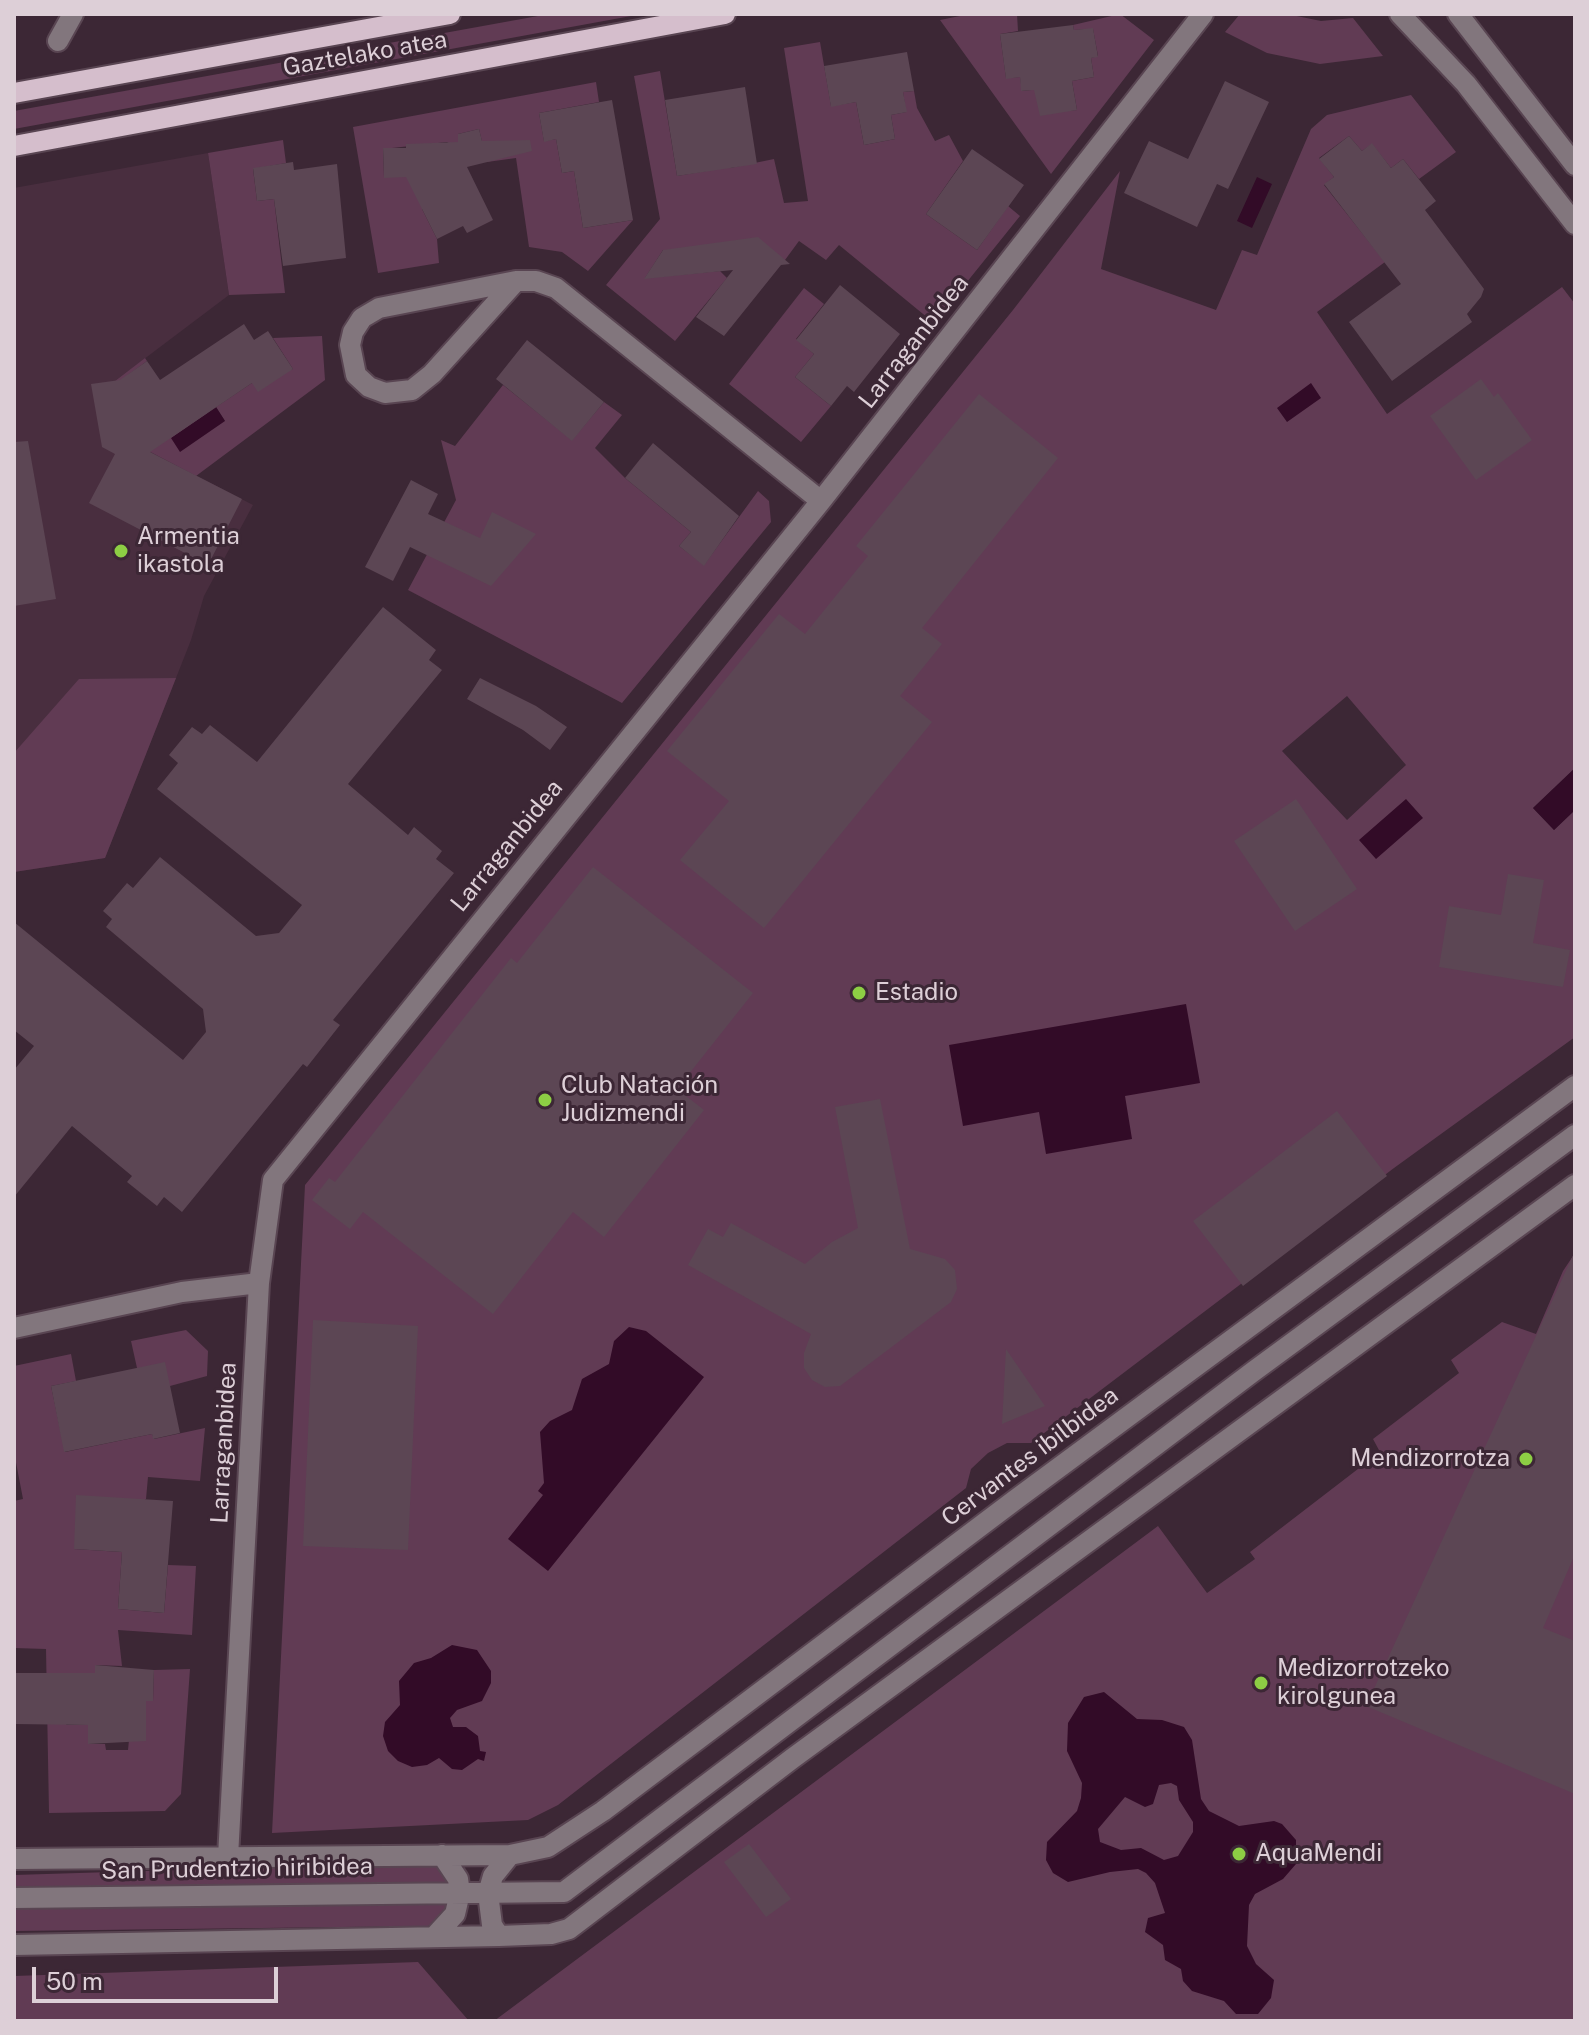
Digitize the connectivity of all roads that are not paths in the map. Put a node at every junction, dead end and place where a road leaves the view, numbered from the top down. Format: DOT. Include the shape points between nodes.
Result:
graph roads {
  1 [pos="73,14"];
  2 [pos="450,14"];
  3 [pos="725,14"];
  4 [pos="1203,14"];
  5 [pos="1400,14"];
  6 [pos="1458,14"];
  7 [pos="58,41"];
  8 [pos="14,93"];
  9 [pos="14,146"];
  10 [pos="1575,165"];
  11 [pos="1575,224"];
  12 [pos="516,281"];
  13 [pos="821,501"];
  14 [pos="1575,1086"];
  15 [pos="1575,1135"];
  16 [pos="1575,1185"];
  17 [pos="259,1283"];
  18 [pos="14,1328"];
  19 [pos="442,1855"];
  20 [pos="510,1855"];
  21 [pos="228,1857"];
  22 [pos="14,1859"];
  23 [pos="460,1893"];
  24 [pos="488,1893"];
  25 [pos="14,1898"];
  26 [pos="499,1936"];
  27 [pos="434,1937"];
  28 [pos="14,1945"];
  1 -- 7 [label="street"];
  2 -- 8 [label="main road, Gaztelako atea"];
  3 -- 9 [label="main road, Gaztelako atea"];
  4 -- 13 [label="street, Larraganbidea"];
  5 -- 11 [label="street" via="1466,84"];
  6 -- 10 [label="street"];
  12 -- 12 [label="street" via="379,308 362,318 353,332 356,375 385,393 412,390"];
  12 -- 13 [label="street" via="556,288"];
  13 -- 17 [label="street, Larraganbidea" via="289,1156 273,1180"];
  14 -- 20 [label="street, Cervantes ibilbidea" via="603,1811 548,1847"];
  15 -- 24 [label="street, San Prudentzio hiribidea" via="564,1892"];
  16 -- 26 [label="street" via="805,1749 582,1922 551,1934"];
  17 -- 18 [label="street" via="182,1292"];
  17 -- 21 [label="street, Larraganbidea"];
  19 -- 20 [label="street, San Prudentzio hiribidea"];
  19 -- 21 [label="street, San Prudentzio hiribidea"];
  19 -- 23 [label="street" via="458,1879"];
  20 -- 24 [label="street" via="493,1876"];
  21 -- 22 [label="street, San Prudentzio hiribidea"];
  23 -- 24 [label="street, San Prudentzio hiribidea"];
  23 -- 25 [label="street, San Prudentzio hiribidea"];
  23 -- 27 [label="street" via="455,1914"];
  24 -- 26 [label="street" via="492,1925"];
  26 -- 27 [label="street"];
  27 -- 28 [label="street"];
}
